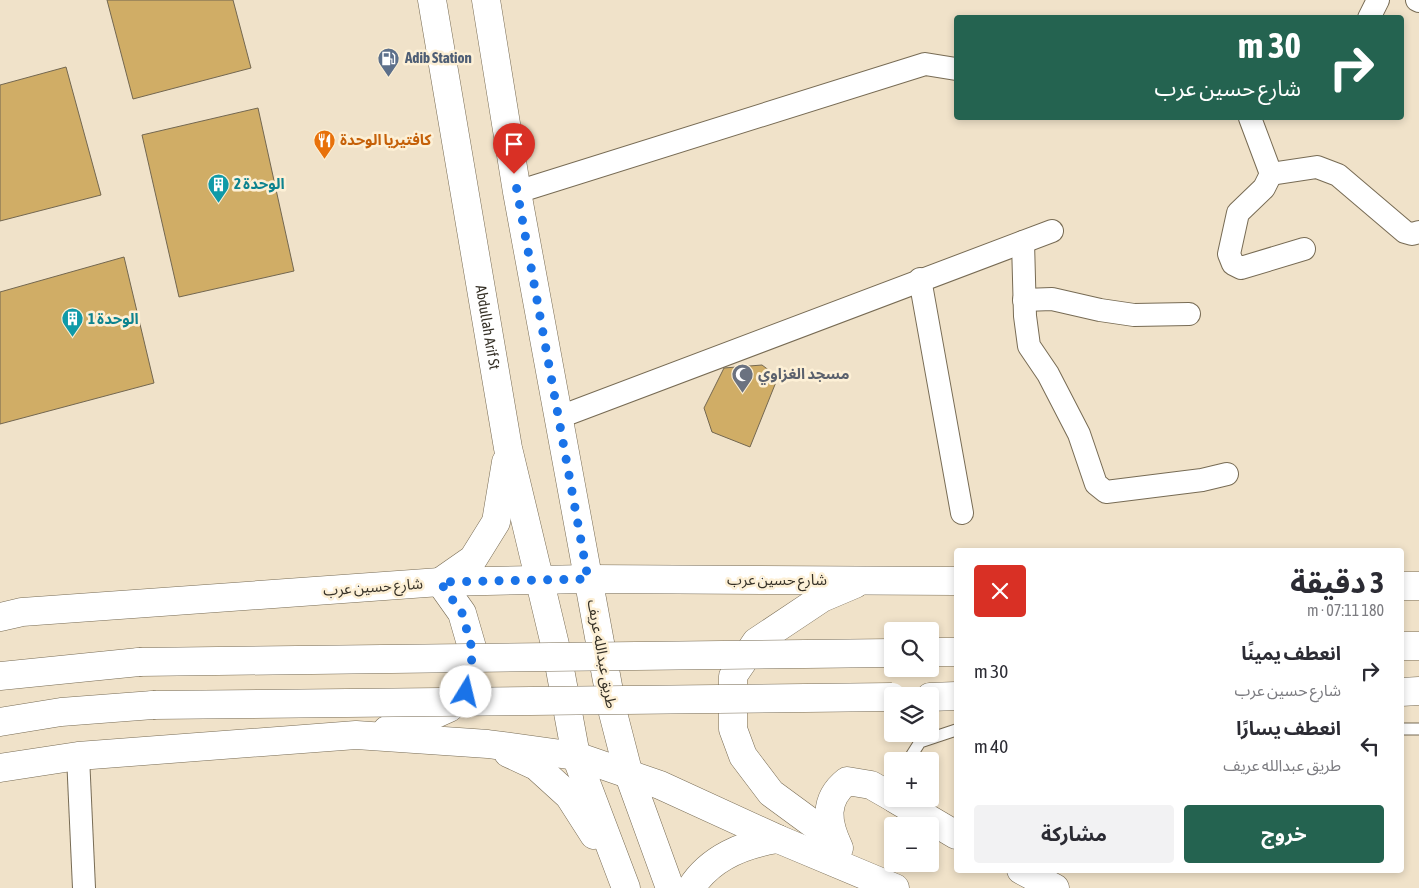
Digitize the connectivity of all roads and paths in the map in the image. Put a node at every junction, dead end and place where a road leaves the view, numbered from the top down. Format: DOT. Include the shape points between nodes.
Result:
graph roads {
  1 [pos="432,0"];
  2 [pos="486,0"];
  3 [pos="1378,0"];
  4 [pos="1370,15"];
  5 [pos="954,69"];
  6 [pos="1251,120"];
  7 [pos="1270,174"];
  8 [pos="517,192"];
  9 [pos="1052,231"];
  10 [pos="1419,232"];
  11 [pos="1023,242"];
  12 [pos="1304,249"];
  13 [pos="920,279"];
  14 [pos="1024,300"];
  15 [pos="1189,314"];
  16 [pos="557,418"];
  17 [pos="508,448"];
  18 [pos="1227,474"];
  19 [pos="962,513"];
  20 [pos="588,579"];
  21 [pos="864,580"];
  22 [pos="540,581"];
  23 [pos="954,581"];
  24 [pos="440,582"];
  25 [pos="1404,586"];
  26 [pos="1419,586"];
  27 [pos="0,617"];
  28 [pos="1404,646"];
  29 [pos="1419,646"];
  30 [pos="939,652"];
  31 [pos="954,652"];
  32 [pos="884,653"];
  33 [pos="0,676"];
  34 [pos="1419,691"];
  35 [pos="1404,692"];
  36 [pos="954,696"];
  37 [pos="884,697"];
  38 [pos="939,697"];
  39 [pos="0,722"];
  40 [pos="1404,729"];
  41 [pos="1419,729"];
  42 [pos="954,731"];
  43 [pos="356,735"];
  44 [pos="488,744"];
  45 [pos="914,752"];
  46 [pos="78,756"];
  47 [pos="576,756"];
  48 [pos="0,768"];
  49 [pos="629,774"];
  50 [pos="884,792"];
  51 [pos="911,807"];
  52 [pos="954,835"];
  53 [pos="778,839"];
  54 [pos="835,840"];
  55 [pos="848,868"];
  56 [pos="1027,873"];
  57 [pos="625,885"];
  58 [pos="84,888"];
  59 [pos="670,888"];
  60 [pos="691,888"];
  61 [pos="895,888"];
  62 [pos="1055,888"];
  1 -- 17 [label="main road, Abdullah Arif St"];
  2 -- 8 [label="main road, طريق عبدالله عريف"];
  3 -- 4 [label="street"];
  5 -- 8 [label="street" via="925,64"];
  6 -- 7 [label="street"];
  7 -- 10 [label="street" via="1317,167 1338,175 1405,232"];
  7 -- 12 [label="street" via="1264,188 1238,213 1229,254 1232,264 1241,268"];
  8 -- 16 [label="main road, طريق عبدالله عريف"];
  9 -- 11 [label="street"];
  11 -- 13 [label="street"];
  11 -- 14 [label="street"];
  13 -- 16 [label="street"];
  13 -- 19 [label="street"];
  14 -- 15 [label="street" via="1052,299 1134,315"];
  14 -- 18 [label="street" via="1029,346 1048,374 1079,434 1096,484 1106,492"];
  16 -- 20 [label="main road, طريق عبدالله عريف"];
  17 -- 22 [label="main road, Abdullah Arif St"];
  17 -- 24 [label="main road" via="496,522 473,559"];
  20 -- 21 [label="main road, شارع حسين عرب"];
  20 -- 22 [label="main road, شارع حسين عرب"];
  20 -- 49 [label="main road, طريق عبدالله عريف" via="613,713"];
  21 -- 23 [label="main road, شارع حسين عرب"];
  21 -- 54 [label="main road" via="822,598 756,642 733,676 733,729 743,756 771,794"];
  22 -- 24 [label="main road, شارع حسين عرب"];
  22 -- 47 [label="main road, Abdullah Arif St"];
  24 -- 27 [label="main road, شارع حسين عرب" via="22,612"];
  24 -- 43 [label="main road" via="462,613 473,652 466,692 449,708 409,726"];
  25 -- 26 [label="main road"];
  28 -- 29 [label="main road"];
  30 -- 31 [label="main road"];
  32 -- 33 [label="main road, bridge" via="139,662"];
  34 -- 35 [label="main road"];
  36 -- 38 [label="main road"];
  37 -- 39 [label="main road, bridge" via="153,705 61,712"];
  40 -- 41 [label="lane"];
  42 -- 45 [label="lane" via="920,742"];
  43 -- 44 [label="main road"];
  43 -- 46 [label="main road"];
  44 -- 47 [label="main road"];
  44 -- 57 [label="main road" via="536,766 569,796"];
  46 -- 48 [label="main road"];
  46 -- 58 [label="street"];
  47 -- 49 [label="main road"];
  47 -- 57 [label="main road"];
  49 -- 53 [label="main road"];
  49 -- 59 [label="main road, طريق عبدالله عريف"];
  50 -- 54 [label="main road" via="871,785 847,781 836,790 829,816"];
  51 -- 52 [label="main road"];
  53 -- 55 [label="main road"];
  53 -- 60 [label="main road" via="753,843 723,857 700,874"];
  54 -- 55 [label="main road"];
  55 -- 61 [label="main road"];
  56 -- 62 [label="main road"];
}
